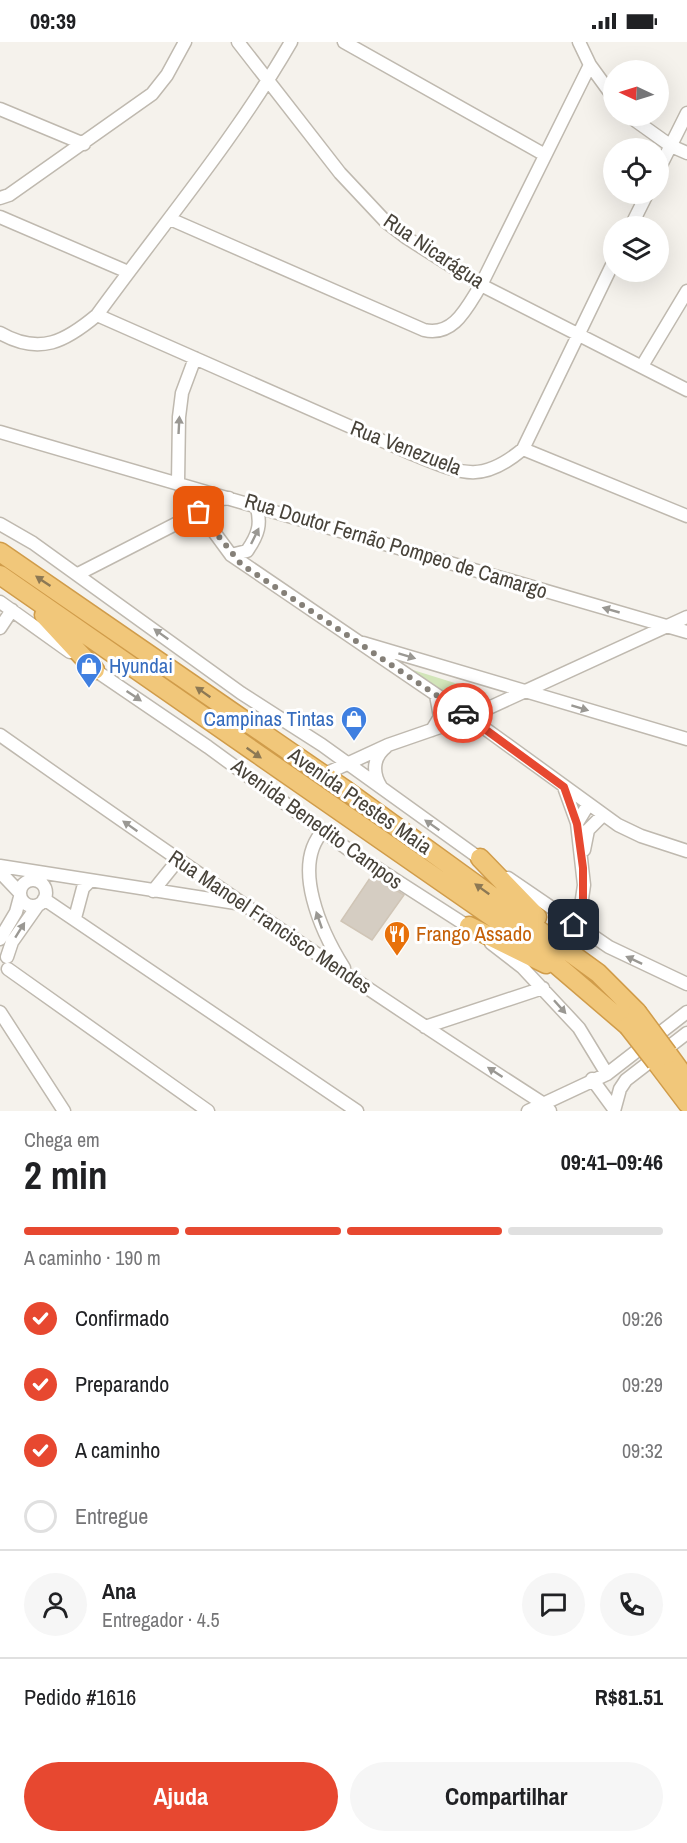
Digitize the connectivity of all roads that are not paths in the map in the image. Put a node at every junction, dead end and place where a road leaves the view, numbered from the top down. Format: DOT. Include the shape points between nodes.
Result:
graph roads {
  1 [pos="185,42"];
  2 [pos="238,42"];
  3 [pos="291,42"];
  4 [pos="344,42"];
  5 [pos="579,42"];
  6 [pos="590,65"];
  7 [pos="268,82"];
  8 [pos="603,83"];
  9 [pos="0,109"];
  10 [pos="687,112"];
  11 [pos="643,126"];
  12 [pos="84,144"];
  13 [pos="671,146"];
  14 [pos="669,150"];
  15 [pos="687,153"];
  16 [pos="545,156"];
  17 [pos="5,197"];
  18 [pos="0,215"];
  19 [pos="170,219"];
  20 [pos="128,272"];
  21 [pos="604,282"];
  22 [pos="481,285"];
  23 [pos="687,291"];
  24 [pos="97,315"];
  25 [pos="0,333"];
  26 [pos="577,335"];
  27 [pos="195,358"];
  28 [pos="642,366"];
  29 [pos="687,390"];
  30 [pos="0,432"];
  31 [pos="523,449"];
  32 [pos="178,483"];
  33 [pos="234,498"];
  34 [pos="256,505"];
  35 [pos="199,512"];
  36 [pos="687,516"];
  37 [pos="0,524"];
  38 [pos="0,552"];
  39 [pos="231,555"];
  40 [pos="78,574"];
  41 [pos="0,575"];
  42 [pos="18,588"];
  43 [pos="0,602"];
  44 [pos="12,610"];
  45 [pos="687,618"];
  46 [pos="667,627"];
  47 [pos="0,628"];
  48 [pos="687,632"];
  49 [pos="351,639"];
  50 [pos="95,670"];
  51 [pos="524,691"];
  52 [pos="436,695"];
  53 [pos="469,717"];
  54 [pos="432,730"];
  55 [pos="491,734"];
  56 [pos="0,735"];
  57 [pos="687,739"];
  58 [pos="388,746"];
  59 [pos="346,764"];
  60 [pos="323,775"];
  61 [pos="564,787"];
  62 [pos="384,790"];
  63 [pos="588,805"];
  64 [pos="603,815"];
  65 [pos="577,824"];
  66 [pos="324,830"];
  67 [pos="687,851"];
  68 [pos="480,858"];
  69 [pos="177,860"];
  70 [pos="582,860"];
  71 [pos="0,866"];
  72 [pos="0,872"];
  73 [pos="90,881"];
  74 [pos="153,891"];
  75 [pos="20,895"];
  76 [pos="41,902"];
  77 [pos="246,905"];
  78 [pos="75,918"];
  79 [pos="574,925"];
  80 [pos="469,926"];
  81 [pos="0,939"];
  82 [pos="4,963"];
  83 [pos="346,972"];
  84 [pos="598,973"];
  85 [pos="687,984"];
  86 [pos="543,988"];
  87 [pos="588,990"];
  88 [pos="0,1012"];
  89 [pos="687,1012"];
  90 [pos="632,1019"];
  91 [pos="425,1028"];
  92 [pos="687,1033"];
  93 [pos="670,1064"];
  94 [pos="607,1074"];
  95 [pos="592,1079"];
  96 [pos="626,1080"];
  97 [pos="687,1080"];
  98 [pos="687,1103"];
  99 [pos="550,1109"];
  100 [pos="614,1110"];
  101 [pos="64,1111"];
  102 [pos="208,1111"];
  103 [pos="357,1111"];
  104 [pos="528,1111"];
  105 [pos="676,1111"];
  1 -- 12 [label="street" via="152,94"];
  2 -- 7 [label="street, Rua Nicarágua"];
  3 -- 7 [label="street"];
  4 -- 16 [label="street"];
  5 -- 6 [label="street"];
  6 -- 8 [label="street"];
  6 -- 16 [label="street"];
  7 -- 19 [label="street"];
  7 -- 22 [label="street, Rua Nicarágua" via="340,173 386,222"];
  9 -- 12 [label="street"];
  10 -- 13 [label="street"];
  11 -- 13 [label="street"];
  12 -- 17 [label="street"];
  13 -- 14 [label="street"];
  13 -- 15 [label="street"];
  16 -- 22 [label="street"];
  17 -- 18 [label="street"];
  18 -- 20 [label="street"];
  19 -- 20 [label="street"];
  19 -- 22 [label="street" via="433,332 454,324"];
  20 -- 24 [label="street"];
  21 -- 26 [label="street, Rua Venezuela"];
  22 -- 26 [label="street, Rua Nicarágua"];
  23 -- 28 [label="street"];
  24 -- 25 [label="street" via="74,335 54,344 33,345"];
  24 -- 27 [label="street, Rua Venezuela"];
  26 -- 28 [label="street, Rua Nicarágua"];
  26 -- 31 [label="street, Rua Venezuela"];
  27 -- 31 [label="street, Rua Venezuela" via="450,469 483,473 508,462"];
  32 -- 27 [label="street, one-way" via="179,417"];
  28 -- 29 [label="street, Rua Nicarágua"];
  30 -- 32 [label="street, Rua Doutor Fernão Pompeo de Camargo"];
  31 -- 36 [label="street"];
  32 -- 33 [label="street, Rua Doutor Fernão Pompeo de Camargo"];
  32 -- 35 [label="street"];
  33 -- 34 [label="street, Rua Doutor Fernão Pompeo de Camargo"];
  33 -- 35 [label="street" via="214,500"];
  39 -- 34 [label="street, one-way" via="247,551 258,532"];
  46 -- 34 [label="street, Rua Doutor Fernão Pompeo de Camargo, one-way"];
  35 -- 39 [label="street"];
  35 -- 40 [label="street"];
  37 -- 40 [label="street"];
  60 -- 38 [label="highway, Avenida Prestes Maia, one-way"];
  39 -- 49 [label="street"];
  59 -- 40 [label="street, one-way"];
  41 -- 42 [label="highway, Avenida Prestes Maia"];
  42 -- 50 [label="highway"];
  42 -- 87 [label="highway, Avenida Prestes Maia, one-way" via="537,948"];
  43 -- 44 [label="street, Avenida Benedito Campos"];
  44 -- 47 [label="street"];
  44 -- 50 [label="street, Avenida Benedito Campos"];
  45 -- 46 [label="street"];
  46 -- 48 [label="street, Rua Doutor Fernão Pompeo de Camargo"];
  46 -- 51 [label="street"];
  49 -- 51 [label="street, one-way"];
  49 -- 52 [label="street"];
  50 -- 66 [label="street, Avenida Benedito Campos, one-way"];
  51 -- 53 [label="street"];
  51 -- 57 [label="street, one-way"];
  52 -- 53 [label="street"];
  52 -- 54 [label="street" via="440,710"];
  53 -- 54 [label="street"];
  53 -- 55 [label="street"];
  54 -- 55 [label="street" via="462,728"];
  54 -- 58 [label="street"];
  55 -- 61 [label="street"];
  69 -- 56 [label="street, Rua Manoel Francisco Mendes, one-way"];
  58 -- 59 [label="street"];
  58 -- 62 [label="street" via="378,756 375,770"];
  59 -- 60 [label="street"];
  59 -- 62 [label="street"];
  84 -- 60 [label="highway, Avenida Prestes Maia, one-way"];
  61 -- 63 [label="street"];
  61 -- 65 [label="street"];
  68 -- 62 [label="street, one-way"];
  63 -- 64 [label="street"];
  63 -- 65 [label="street"];
  64 -- 67 [label="street" via="641,836"];
  64 -- 70 [label="street" via="588,830"];
  65 -- 70 [label="street"];
  66 -- 80 [label="street, Avenida Benedito Campos" via="398,883"];
  83 -- 66 [label="street, one-way" via="320,925 314,897 310,850"];
  68 -- 79 [label="street"];
  68 -- 84 [label="highway"];
  69 -- 74 [label="street"];
  69 -- 77 [label="street, Rua Manoel Francisco Mendes"];
  70 -- 79 [label="street" via="583,900"];
  71 -- 73 [label="street"];
  72 -- 75 [label="street"];
  73 -- 74 [label="street"];
  73 -- 78 [label="street" via="83,888"];
  74 -- 77 [label="street"];
  75 -- 76 [label="street" via="30,905"];
  75 -- 76 [label="street" via="25,882 38,881 45,890"];
  75 -- 81 [label="street" via="16,912"];
  76 -- 78 [label="street"];
  82 -- 76 [label="street, one-way" via="12,942"];
  77 -- 83 [label="street, Rua Manoel Francisco Mendes"];
  78 -- 103 [label="street"];
  85 -- 79 [label="street, one-way" via="630,959"];
  80 -- 86 [label="street, Avenida Benedito Campos"];
  80 -- 87 [label="highway" via="542,961"];
  82 -- 102 [label="street"];
  83 -- 91 [label="street, Rua Manoel Francisco Mendes"];
  84 -- 90 [label="highway, Avenida Prestes Maia"];
  86 -- 91 [label="street"];
  86 -- 94 [label="street, Avenida Benedito Campos, one-way" via="579,1028"];
  87 -- 90 [label="highway, Avenida Prestes Maia"];
  88 -- 101 [label="street"];
  89 -- 94 [label="street"];
  90 -- 93 [label="highway, Avenida Prestes Maia, bridge"];
  99 -- 91 [label="street, Rua Manoel Francisco Mendes, one-way"];
  92 -- 96 [label="street"];
  93 -- 97 [label="highway"];
  93 -- 98 [label="highway"];
  93 -- 105 [label="highway"];
  94 -- 95 [label="street"];
  94 -- 96 [label="street"];
  95 -- 99 [label="street" via="558,1097"];
  95 -- 100 [label="street"];
  96 -- 100 [label="street"];
  99 -- 104 [label="street"];
}
